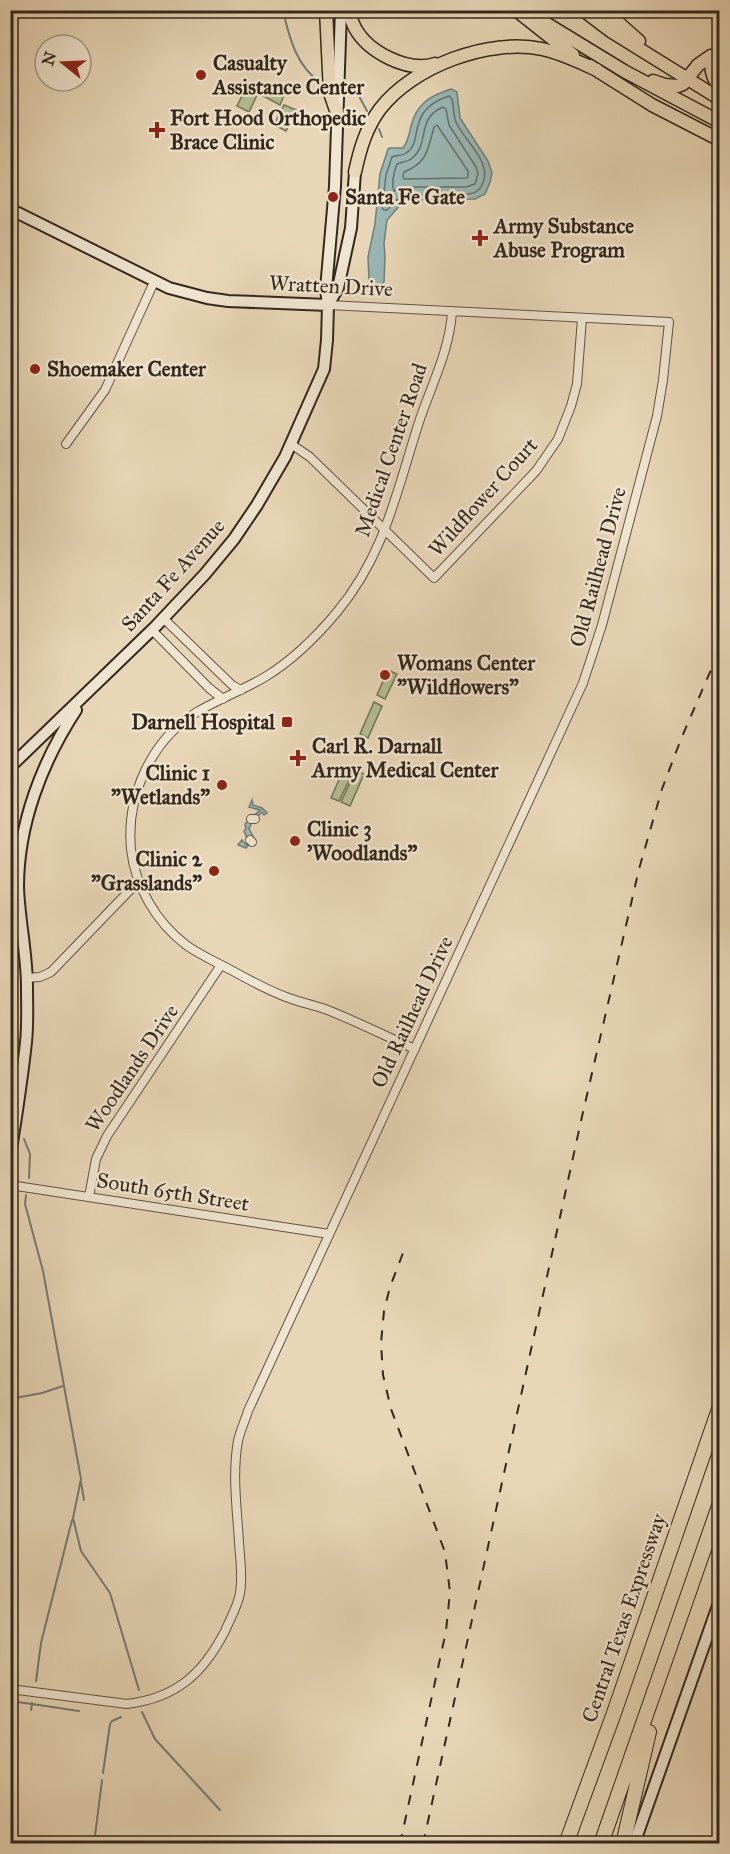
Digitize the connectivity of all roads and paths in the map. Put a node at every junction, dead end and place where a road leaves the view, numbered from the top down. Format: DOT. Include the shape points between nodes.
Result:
graph roads {
  1 [pos="326,10"];
  2 [pos="341,10"];
  3 [pos="347,10"];
  4 [pos="516,10"];
  5 [pos="525,10"];
  6 [pos="583,10"];
  7 [pos="604,10"];
  8 [pos="715,54"];
  9 [pos="449,60"];
  10 [pos="597,70"];
  11 [pos="624,71"];
  12 [pos="684,77"];
  13 [pos="720,87"];
  14 [pos="720,99"];
  15 [pos="338,116"];
  16 [pos="720,122"];
  17 [pos="720,140"];
  18 [pos="356,172"];
  19 [pos="10,209"];
  20 [pos="154,282"];
  21 [pos="328,305"];
  22 [pos="452,312"];
  23 [pos="582,318"];
  24 [pos="669,322"];
  25 [pos="66,444"];
  26 [pos="291,444"];
  27 [pos="385,530"];
  28 [pos="163,618"];
  29 [pos="152,630"];
  30 [pos="241,690"];
  31 [pos="86,695"];
  32 [pos="223,699"];
  33 [pos="10,767"];
  34 [pos="10,835"];
  35 [pos="19,865"];
  36 [pos="140,883"];
  37 [pos="221,965"];
  38 [pos="26,978"];
  39 [pos="415,1049"];
  40 [pos="10,1156"];
  41 [pos="10,1185"];
  42 [pos="89,1197"];
  43 [pos="329,1234"];
  44 [pos="720,1406"];
  45 [pos="720,1503"];
  46 [pos="686,1599"];
  47 [pos="720,1600"];
  48 [pos="10,1689"];
  49 [pos="614,1713"];
  50 [pos="555,1844"];
  51 [pos="566,1844"];
  52 [pos="601,1844"];
  53 [pos="623,1844"];
  54 [pos="634,1844"];
  1 -- 15 [label="main road" via="330,93"];
  2 -- 15 [label="street, Santa Fe Avenue"];
  3 -- 9 [label="main road" via="367,44 385,56 418,66"];
  4 -- 10 [label="main road"];
  5 -- 11 [label="main road"];
  6 -- 12 [label="main road"];
  7 -- 12 [label="main road"];
  8 -- 12 [label="main road"];
  8 -- 13 [label="main road" via="712,74"];
  9 -- 10 [label="main road" via="512,46 562,55"];
  9 -- 18 [label="main road" via="397,91 380,109 365,134"];
  10 -- 17 [label="main road" via="652,105"];
  11 -- 12 [label="main road" via="665,85 678,86"];
  11 -- 16 [label="main road"];
  12 -- 14 [label="main road"];
  15 -- 21 [label="street, Santa Fe Avenue"];
  18 -- 21 [label="street" via="351,228 338,288"];
  19 -- 20 [label="street, Wratten Drive"];
  20 -- 21 [label="street, Wratten Drive" via="228,301"];
  20 -- 25 [label="street" via="105,390"];
  21 -- 22 [label="street, Wratten Drive"];
  21 -- 26 [label="street, Santa Fe Avenue" via="324,369"];
  22 -- 23 [label="street, Wratten Drive"];
  22 -- 27 [label="street, Medical Center Road" via="448,343"];
  23 -- 24 [label="street, Wratten Drive"];
  23 -- 27 [label="street, Wildflower Court" via="578,374 565,424 548,454 520,489 434,578"];
  24 -- 39 [label="street, Old Railhead Drive" via="657,416 591,663"];
  26 -- 27 [label="street, Wildflower Court" via="310,457"];
  26 -- 28 [label="street, Santa Fe Avenue" via="268,488 234,538"];
  27 -- 30 [label="street, Medical Center Road" via="365,572 329,621 285,663"];
  28 -- 29 [label="street, Santa Fe Avenue"];
  28 -- 30 [label="street" via="231,685"];
  29 -- 31 [label="street, Santa Fe Avenue"];
  29 -- 32 [label="street"];
  30 -- 32 [label="street, Medical Center Road"];
  31 -- 33 [label="street, Santa Fe Avenue"];
  31 -- 35 [label="street" via="43,771 26,824"];
  32 -- 36 [label="street, Medical Center Road" via="175,729 143,775 131,822 132,854"];
  34 -- 35 [label="street"];
  35 -- 38 [label="street"];
  36 -- 37 [label="street, Medical Center Road" via="156,914 177,937"];
  36 -- 38 [label="street" via="51,972"];
  37 -- 39 [label="street, Medical Center Road" via="279,994 334,1013"];
  37 -- 42 [label="street, Woodlands Drive" via="106,1136 96,1159"];
  38 -- 40 [label="street" via="26,1040"];
  39 -- 43 [label="street, Old Railhead Drive"];
  41 -- 42 [label="street, South 65th Street"];
  42 -- 43 [label="street, South 65th Street"];
  43 -- 48 [label="street, Old Railhead Drive" via="238,1441 235,1473 240,1593 207,1661 188,1681 144,1702 127,1704"];
  44 -- 49 [label="highway, Central Texas Expressway"];
  45 -- 46 [label="highway"];
  46 -- 52 [label="highway"];
  46 -- 53 [label="highway" via="679,1643 646,1743"];
  47 -- 54 [label="street"];
  49 -- 50 [label="highway"];
  49 -- 51 [label="highway, Central Texas Expressway"];
}
